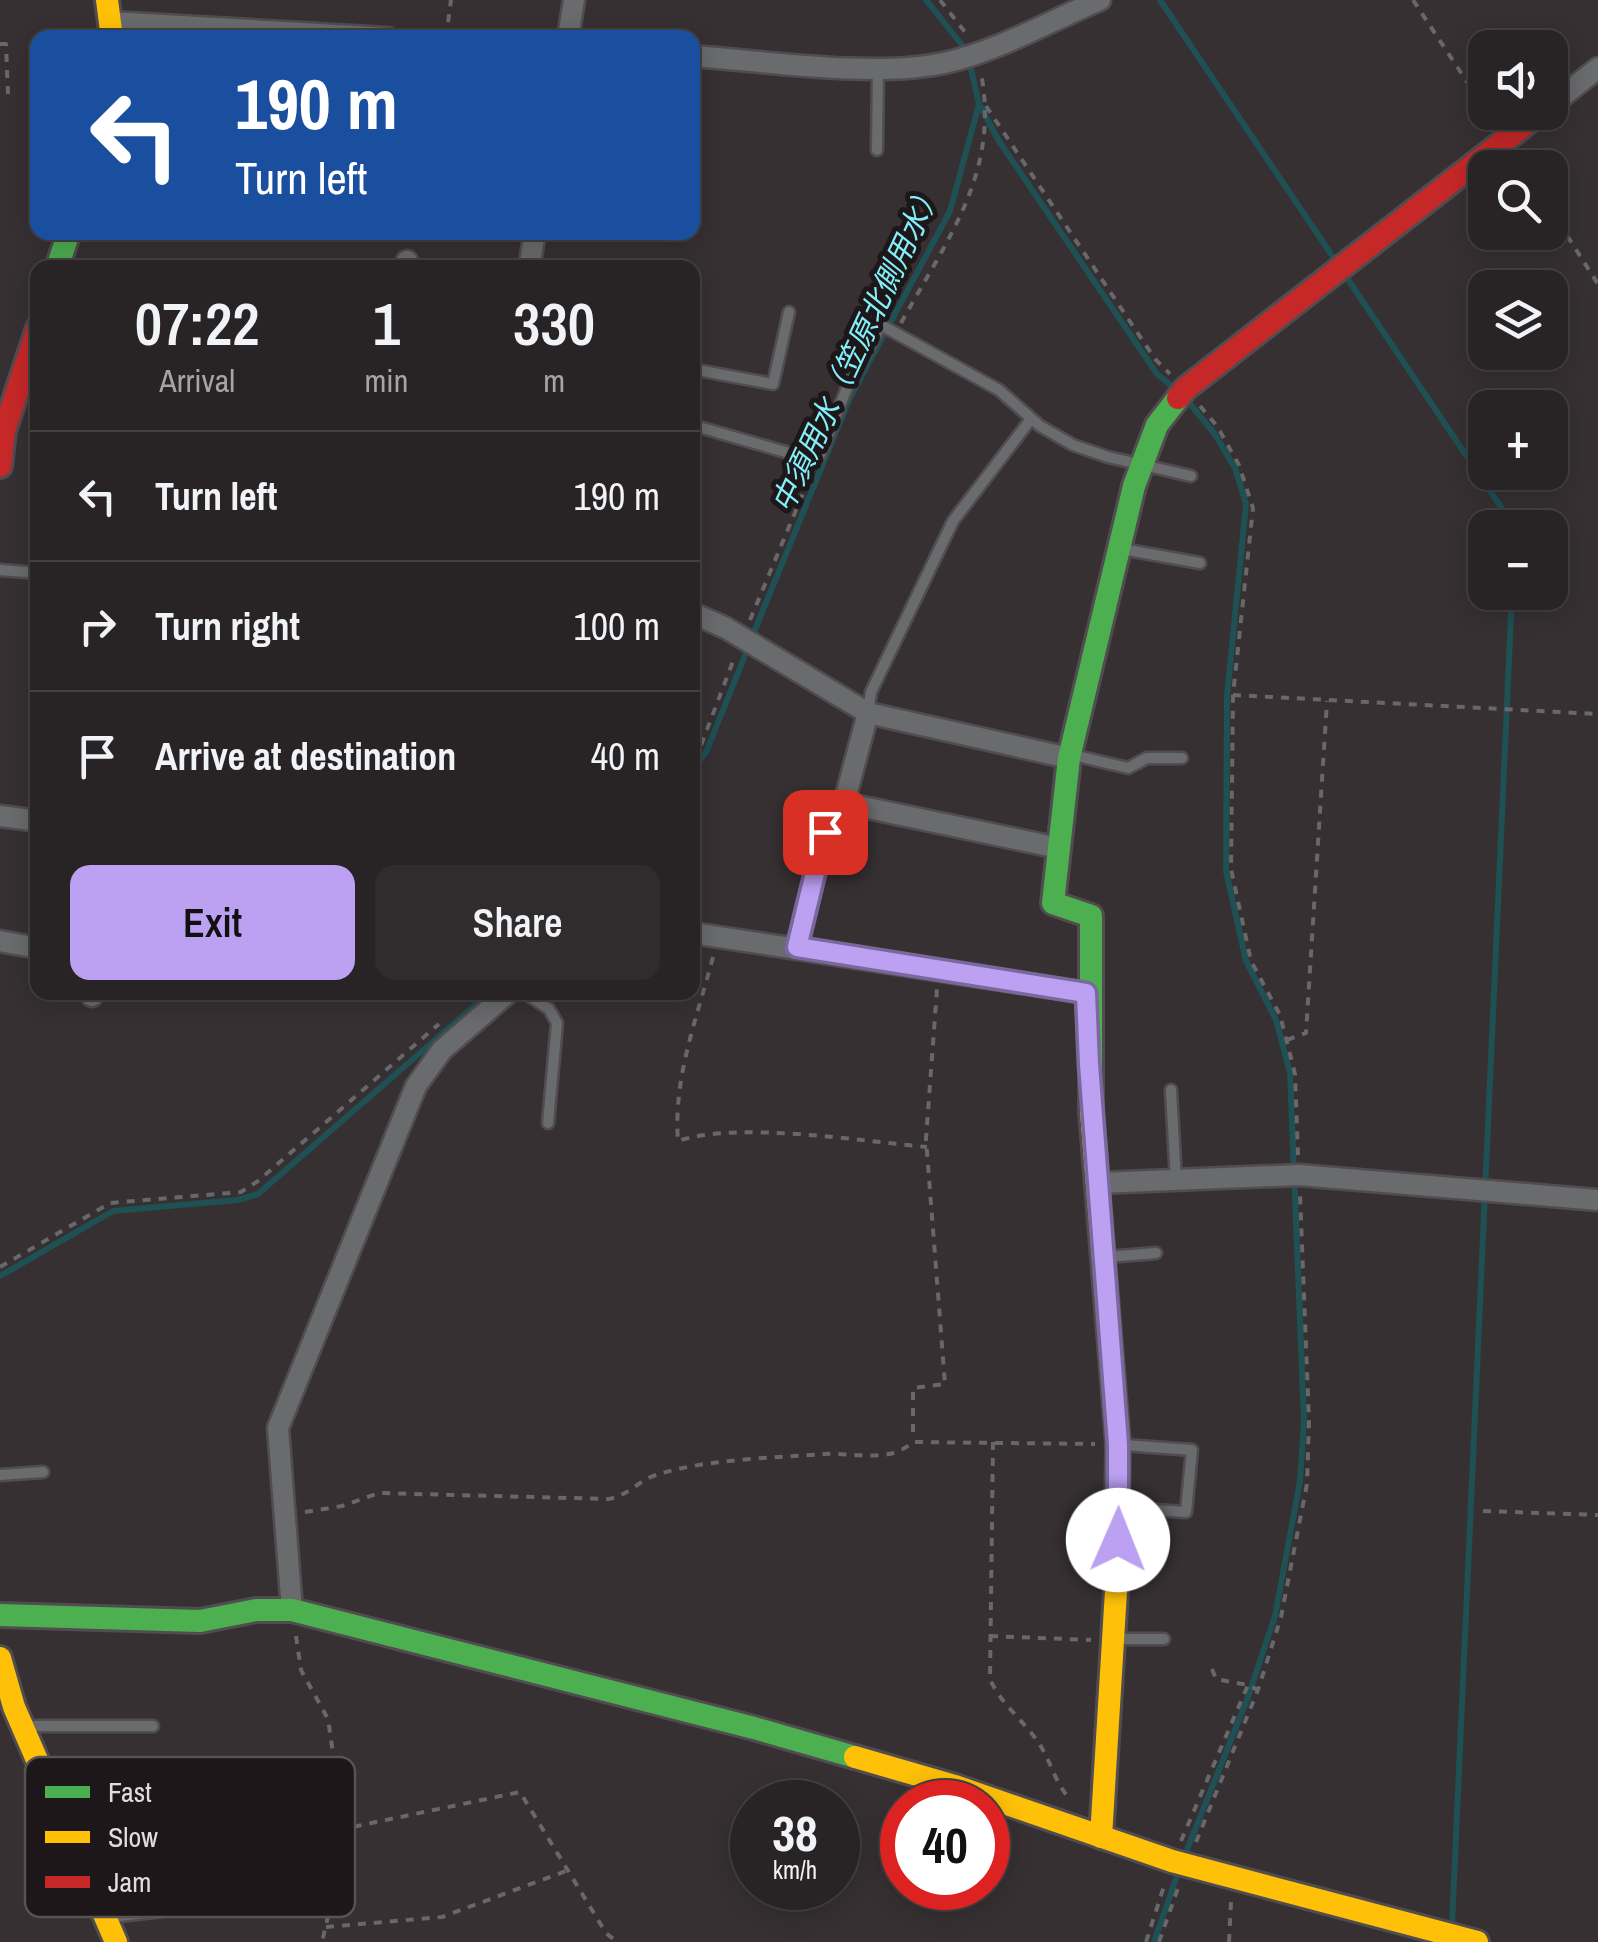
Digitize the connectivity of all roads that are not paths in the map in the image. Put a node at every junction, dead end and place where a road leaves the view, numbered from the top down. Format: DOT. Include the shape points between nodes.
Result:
graph roads {
  1 [pos="574,0"];
  2 [pos="1100,0"];
  3 [pos="110,20"];
  4 [pos="264,30"];
  5 [pos="569,30"];
  6 [pos="700,57"];
  7 [pos="878,68"];
  8 [pos="1598,68"];
  9 [pos="1568,92"];
  10 [pos="1518,130"];
  11 [pos="876,150"];
  12 [pos="789,312"];
  13 [pos="30,345"];
  14 [pos="700,370"];
  15 [pos="9,388"];
  16 [pos="1031,418"];
  17 [pos="700,427"];
  18 [pos="0,466"];
  19 [pos="1141,466"];
  20 [pos="1191,476"];
  21 [pos="1119,548"];
  22 [pos="1200,563"];
  23 [pos="0,570"];
  24 [pos="30,572"];
  25 [pos="700,616"];
  26 [pos="868,712"];
  27 [pos="1069,756"];
  28 [pos="1182,758"];
  29 [pos="844,803"];
  30 [pos="0,816"];
  31 [pos="30,820"];
  32 [pos="1059,848"];
  33 [pos="700,934"];
  34 [pos="0,942"];
  35 [pos="30,947"];
  36 [pos="797,947"];
  37 [pos="1086,993"];
  38 [pos="500,1000"];
  39 [pos="535,1000"];
  40 [pos="1172,1090"];
  41 [pos="548,1123"];
  42 [pos="1176,1181"];
  43 [pos="1098,1184"];
  44 [pos="1598,1200"];
  45 [pos="1156,1253"];
  46 [pos="1104,1258"];
  47 [pos="1118,1444"];
  48 [pos="43,1472"];
  49 [pos="0,1475"];
  50 [pos="1119,1508"];
  51 [pos="292,1610"];
  52 [pos="0,1615"];
  53 [pos="1164,1639"];
  54 [pos="1114,1640"];
  55 [pos="0,1658"];
  56 [pos="22,1726"];
  57 [pos="153,1726"];
  58 [pos="36,1757"];
  59 [pos="1101,1837"];
  60 [pos="105,1917"];
  61 [pos="116,1942"];
  62 [pos="1477,1942"];
  1 -- 5 [label="street"];
  2 -- 7 [label="street" via="958,59"];
  3 -- 4 [label="street"];
  6 -- 7 [label="street"];
  7 -- 11 [label="lane"];
  8 -- 9 [label="street"];
  10 -- 19 [label="street" via="1185,389 1157,425"];
  12 -- 14 [label="lane" via="773,384"];
  13 -- 15 [label="street"];
  15 -- 18 [label="street"];
  16 -- 17 [label="lane" via="999,390 881,324 819,457"];
  16 -- 19 [label="lane" via="1073,445"];
  16 -- 26 [label="lane" via="953,520 871,692"];
  19 -- 20 [label="lane"];
  19 -- 21 [label="street"];
  21 -- 22 [label="lane"];
  21 -- 27 [label="street"];
  23 -- 24 [label="lane"];
  25 -- 26 [label="street"];
  26 -- 27 [label="street"];
  26 -- 29 [label="street"];
  27 -- 28 [label="lane" via="1128,768 1147,758"];
  27 -- 32 [label="street"];
  29 -- 32 [label="street"];
  29 -- 36 [label="street" via="825,832"];
  30 -- 31 [label="street"];
  32 -- 37 [label="street" via="1053,903 1090,916"];
  33 -- 36 [label="street"];
  34 -- 35 [label="street"];
  36 -- 37 [label="street"];
  37 -- 43 [label="street"];
  38 -- 51 [label="street" via="434,1058 416,1086 278,1428"];
  39 -- 41 [label="lane" via="557,1023"];
  40 -- 42 [label="lane"];
  42 -- 43 [label="street"];
  42 -- 44 [label="street" via="1299,1175"];
  43 -- 46 [label="street"];
  45 -- 46 [label="lane"];
  46 -- 47 [label="street"];
  47 -- 50 [label="street"];
  47 -- 50 [label="lane" via="1192,1450 1186,1512"];
  48 -- 49 [label="lane"];
  50 -- 54 [label="street"];
  51 -- 52 [label="street" via="200,1621"];
  51 -- 59 [label="street" via="754,1728"];
  53 -- 54 [label="lane"];
  54 -- 59 [label="street"];
  55 -- 56 [label="street"];
  56 -- 57 [label="lane"];
  56 -- 58 [label="street"];
  59 -- 62 [label="street"];
  60 -- 61 [label="street"];
}
